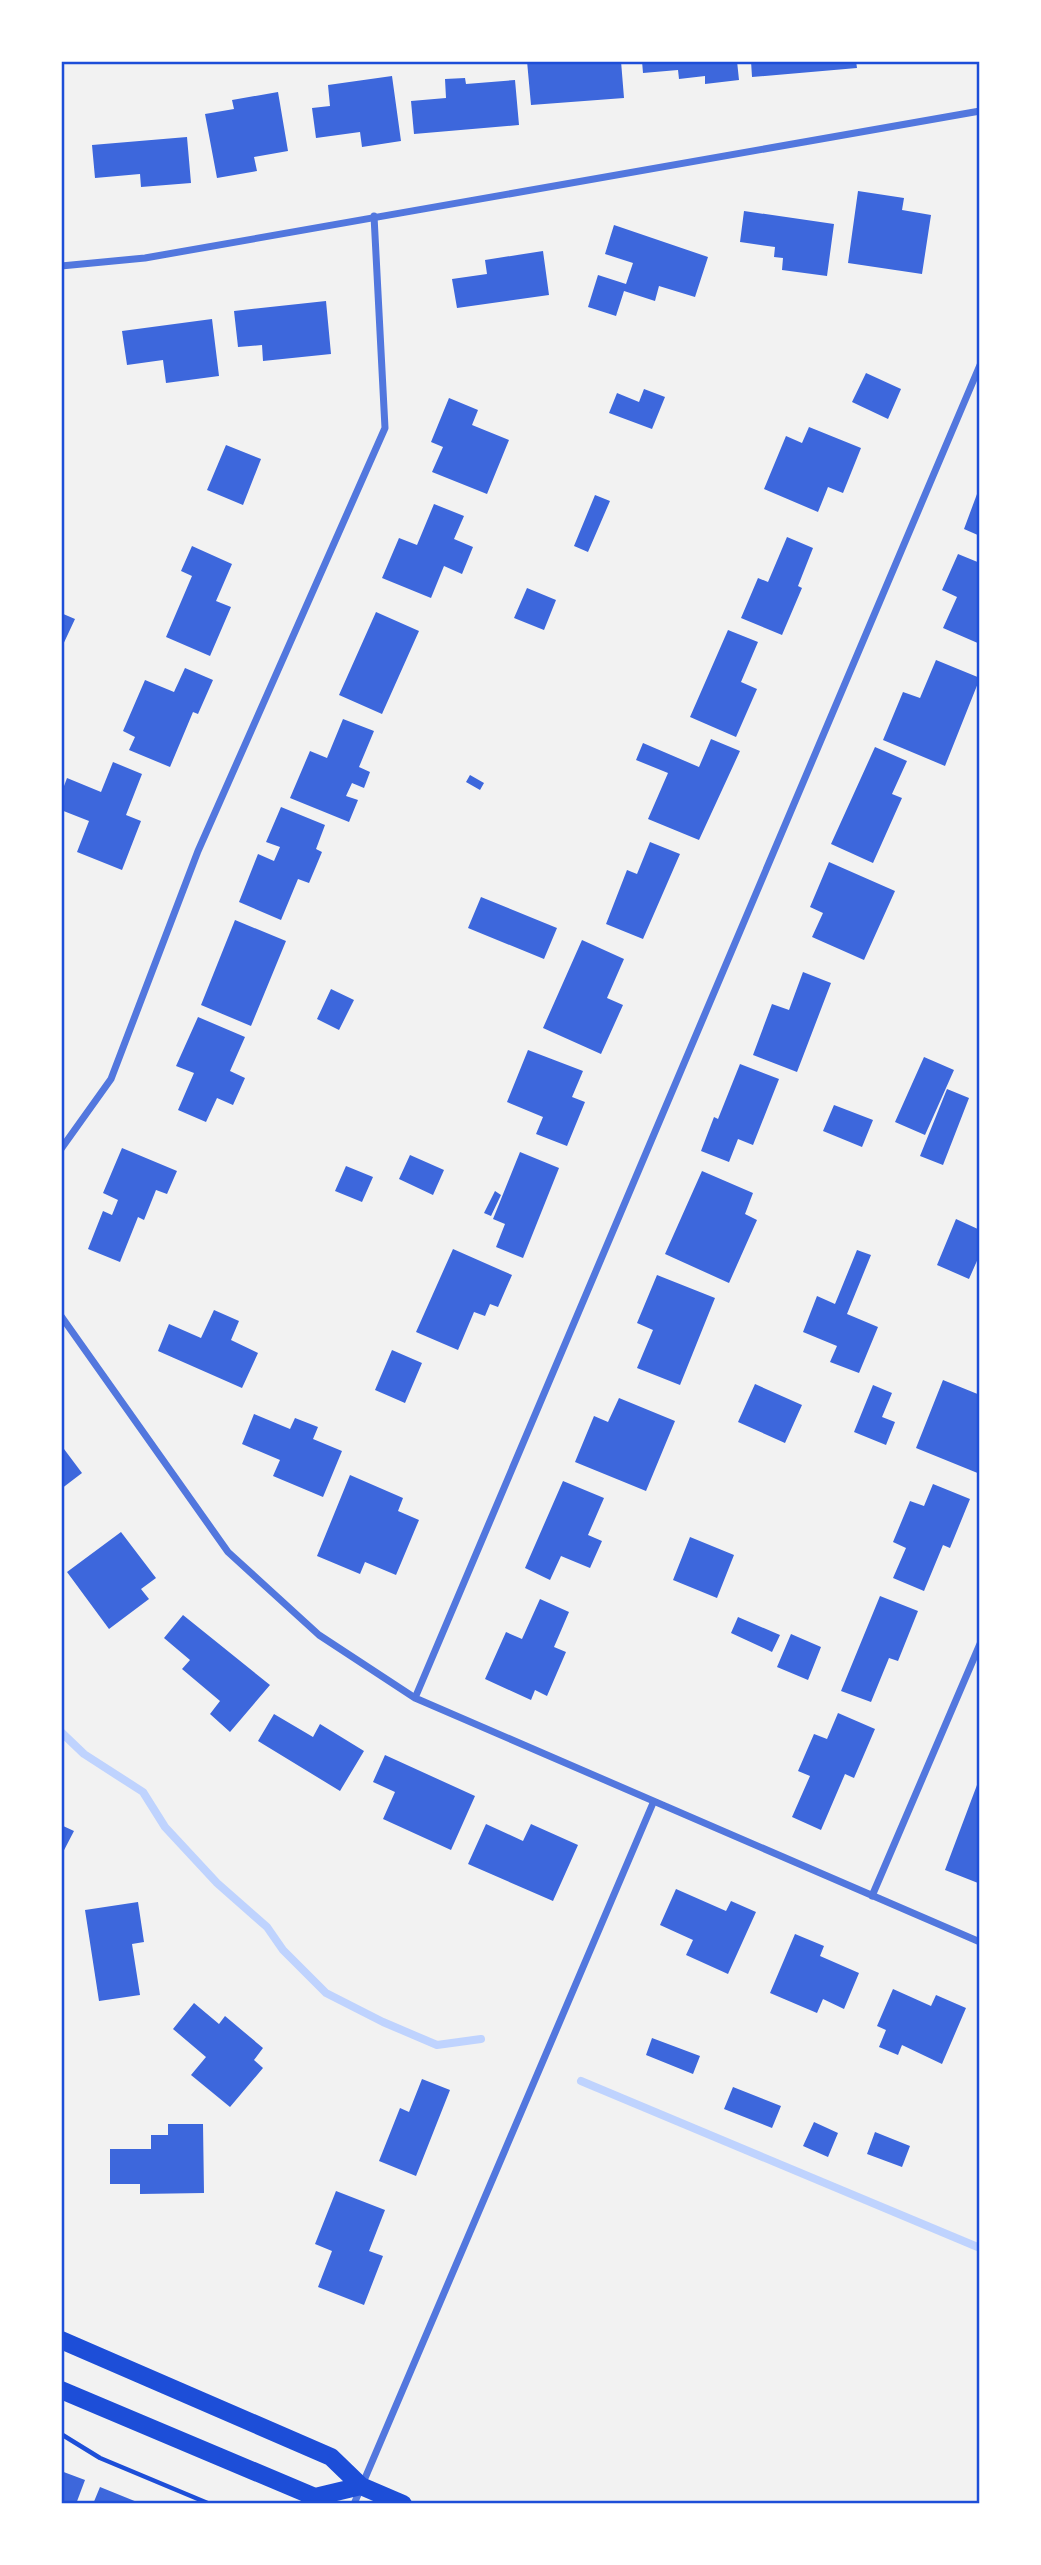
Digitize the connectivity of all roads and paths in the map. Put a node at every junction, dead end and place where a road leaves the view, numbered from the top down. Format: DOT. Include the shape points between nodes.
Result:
graph roads {
  1 [pos="980,111"];
  2 [pos="374,216"];
  3 [pos="61,266"];
  4 [pos="980,365"];
  5 [pos="61,1149"];
  6 [pos="61,1316"];
  7 [pos="980,1644"];
  8 [pos="415,1698"];
  9 [pos="653,1802"];
  10 [pos="872,1896"];
  11 [pos="980,1942"];
  12 [pos="61,2340"];
  13 [pos="61,2390"];
  14 [pos="61,2434"];
  15 [pos="361,2486"];
  16 [pos="211,2504"];
  17 [pos="354,2504"];
  18 [pos="402,2504"];
  1 -- 2 [label="street"];
  2 -- 3 [label="street" via="145,258"];
  2 -- 5 [label="street" via="385,428 198,851 111,1079"];
  4 -- 8 [label="street"];
  6 -- 8 [label="street" via="228,1552 319,1635"];
  7 -- 10 [label="street"];
  8 -- 9 [label="street"];
  9 -- 10 [label="street"];
  9 -- 15 [label="street"];
  10 -- 11 [label="street"];
  12 -- 15 [label="main road" via="331,2457"];
  13 -- 15 [label="main road" via="315,2497"];
  14 -- 16 [label="path" via="100,2458"];
  15 -- 17 [label="street"];
  15 -- 18 [label="main road"];
}
